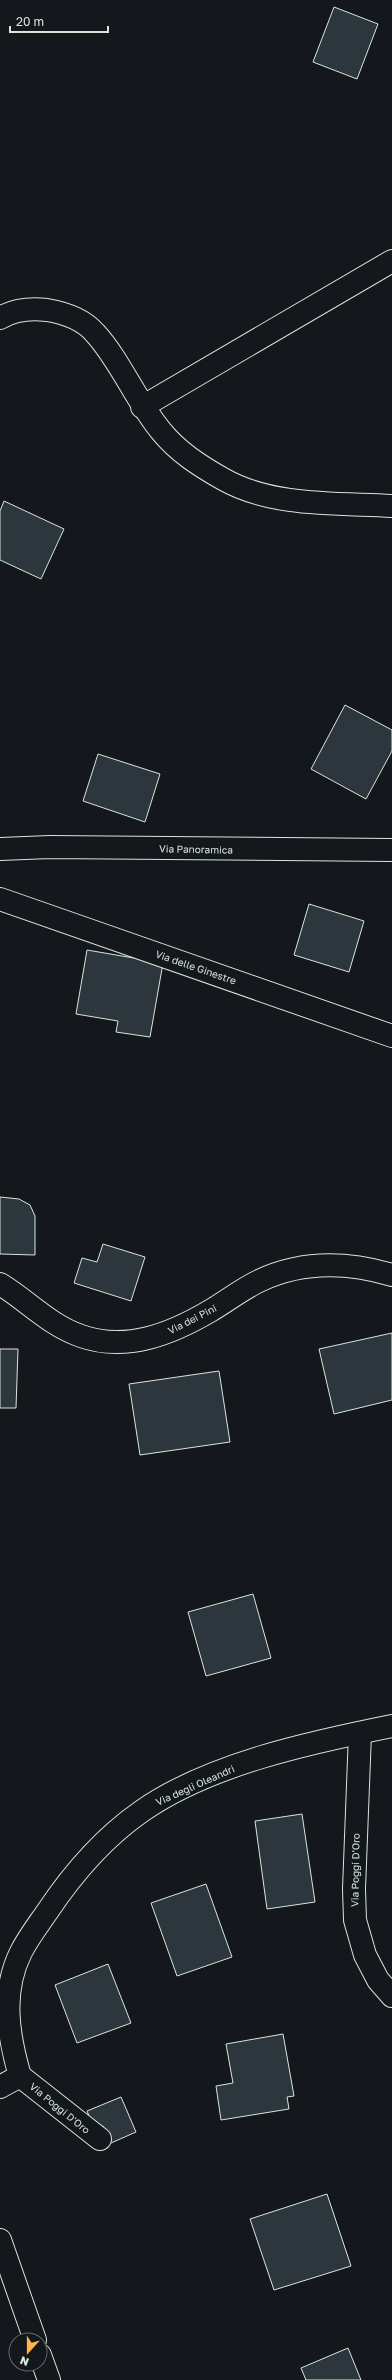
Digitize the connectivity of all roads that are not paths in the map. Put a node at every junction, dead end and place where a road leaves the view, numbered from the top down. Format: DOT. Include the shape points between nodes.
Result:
graph roads {
  1 [pos="392,261"];
  2 [pos="0,318"];
  3 [pos="142,407"];
  4 [pos="392,506"];
  5 [pos="0,849"];
  6 [pos="392,850"];
  7 [pos="0,899"];
  8 [pos="392,1036"];
  9 [pos="392,1275"];
  10 [pos="0,1284"];
  11 [pos="392,1726"];
  12 [pos="360,1733"];
  13 [pos="392,1996"];
  14 [pos="20,2076"];
  15 [pos="0,2087"];
  16 [pos="100,2139"];
  17 [pos="0,2240"];
  18 [pos="32,2332"];
  1 -- 3 [label="street"];
  2 -- 3 [label="street" via="15,311 34,309 57,312 78,320 95,332"];
  3 -- 4 [label="street" via="175,446 197,464 234,485 281,498"];
  5 -- 6 [label="street, Via Panoramica" via="34,846"];
  7 -- 8 [label="street, Via delle Ginestre"];
  9 -- 10 [label="street, Via dei Pini" via="350,1266 298,1268 260,1280 209,1312 158,1336 113,1343 82,1336 59,1326"];
  11 -- 12 [label="street, Via degli Oleandri"];
  12 -- 13 [label="street, Via Poggi D'Oro" via="355,1920 365,1955 378,1980"];
  12 -- 14 [label="street, Via degli Oleandri" via="244,1764 169,1795 130,1819 84,1863 29,1938 12,1978 8,2021 12,2050"];
  14 -- 15 [label="street, Via Poggi D'Oro"];
  14 -- 16 [label="street, Via Poggi D'Oro"];
  17 -- 18 [label="street"];
}
